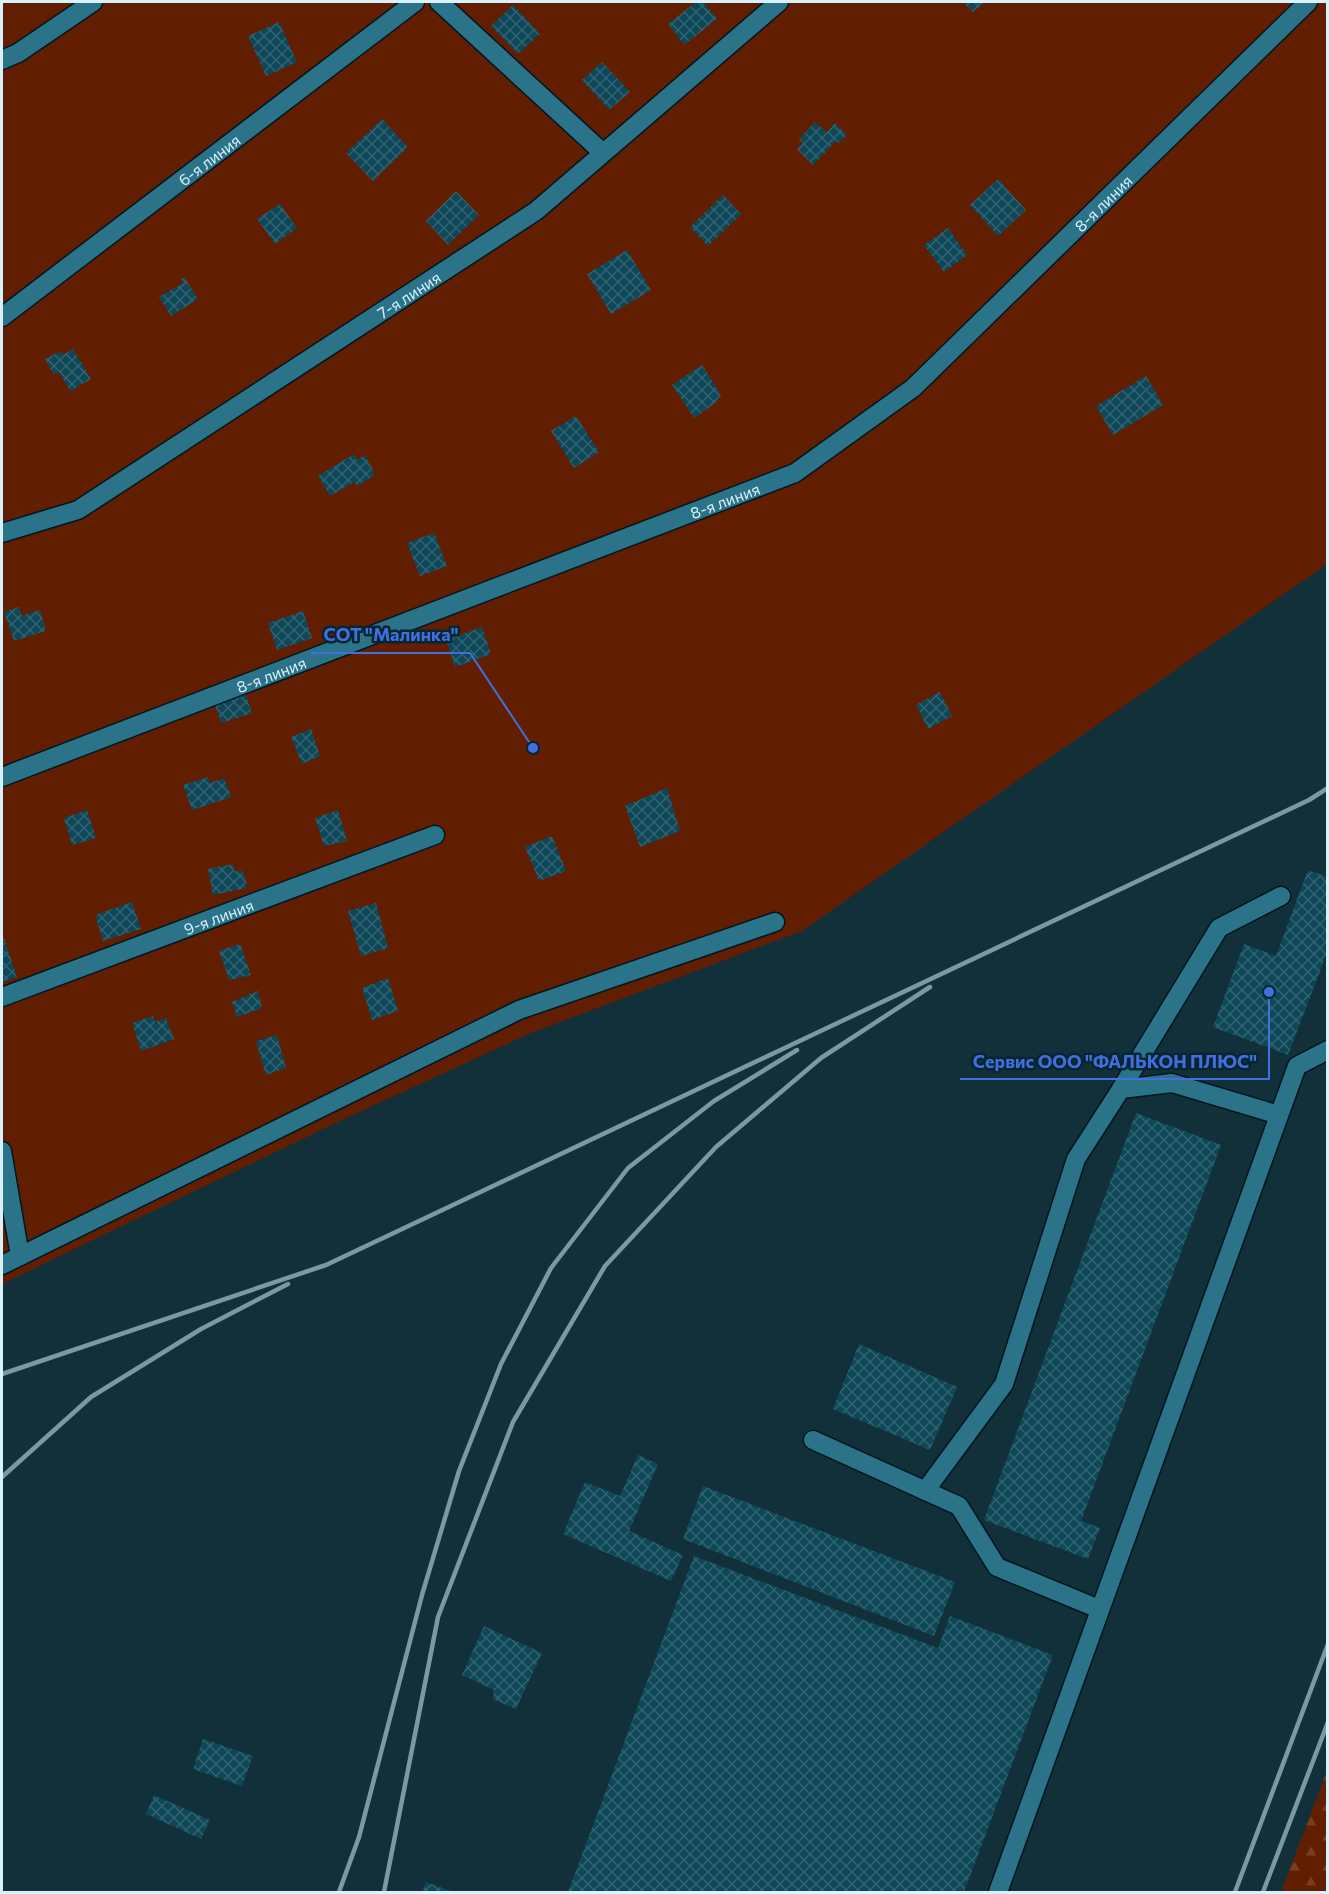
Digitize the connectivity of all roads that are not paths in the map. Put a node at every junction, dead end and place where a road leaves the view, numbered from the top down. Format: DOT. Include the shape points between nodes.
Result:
graph roads {
  1 [pos="93,2"];
  2 [pos="415,2"];
  3 [pos="439,2"];
  4 [pos="779,2"];
  5 [pos="1308,2"];
  6 [pos="2,60"];
  7 [pos="603,152"];
  8 [pos="2,317"];
  9 [pos="2,533"];
  10 [pos="2,777"];
  11 [pos="435,835"];
  12 [pos="1281,896"];
  13 [pos="775,922"];
  14 [pos="2,997"];
  15 [pos="1328,1050"];
  16 [pos="1121,1089"];
  17 [pos="1279,1115"];
  18 [pos="2,1151"];
  19 [pos="20,1256"];
  20 [pos="2,1265"];
  21 [pos="813,1440"];
  22 [pos="925,1491"];
  23 [pos="1099,1609"];
  24 [pos="998,1893"];
  1 -- 6 [label="lane"];
  2 -- 8 [label="lane, 6-я линия"];
  3 -- 7 [label="lane"];
  4 -- 7 [label="lane, 7-я линия"];
  5 -- 10 [label="lane, 8-я линия" via="913,388 795,473"];
  7 -- 9 [label="lane, 7-я линия" via="536,211 78,510"];
  11 -- 14 [label="lane, 9-я линия"];
  12 -- 16 [label="lane" via="1219,928"];
  13 -- 19 [label="lane" via="519,1010"];
  15 -- 17 [label="lane" via="1297,1066"];
  16 -- 17 [label="lane" via="1172,1083"];
  16 -- 22 [label="lane" via="1076,1159 1004,1384"];
  17 -- 23 [label="lane"];
  18 -- 19 [label="lane"];
  19 -- 20 [label="lane"];
  21 -- 22 [label="lane"];
  22 -- 23 [label="lane" via="959,1506 997,1567"];
  23 -- 24 [label="lane"];
}
